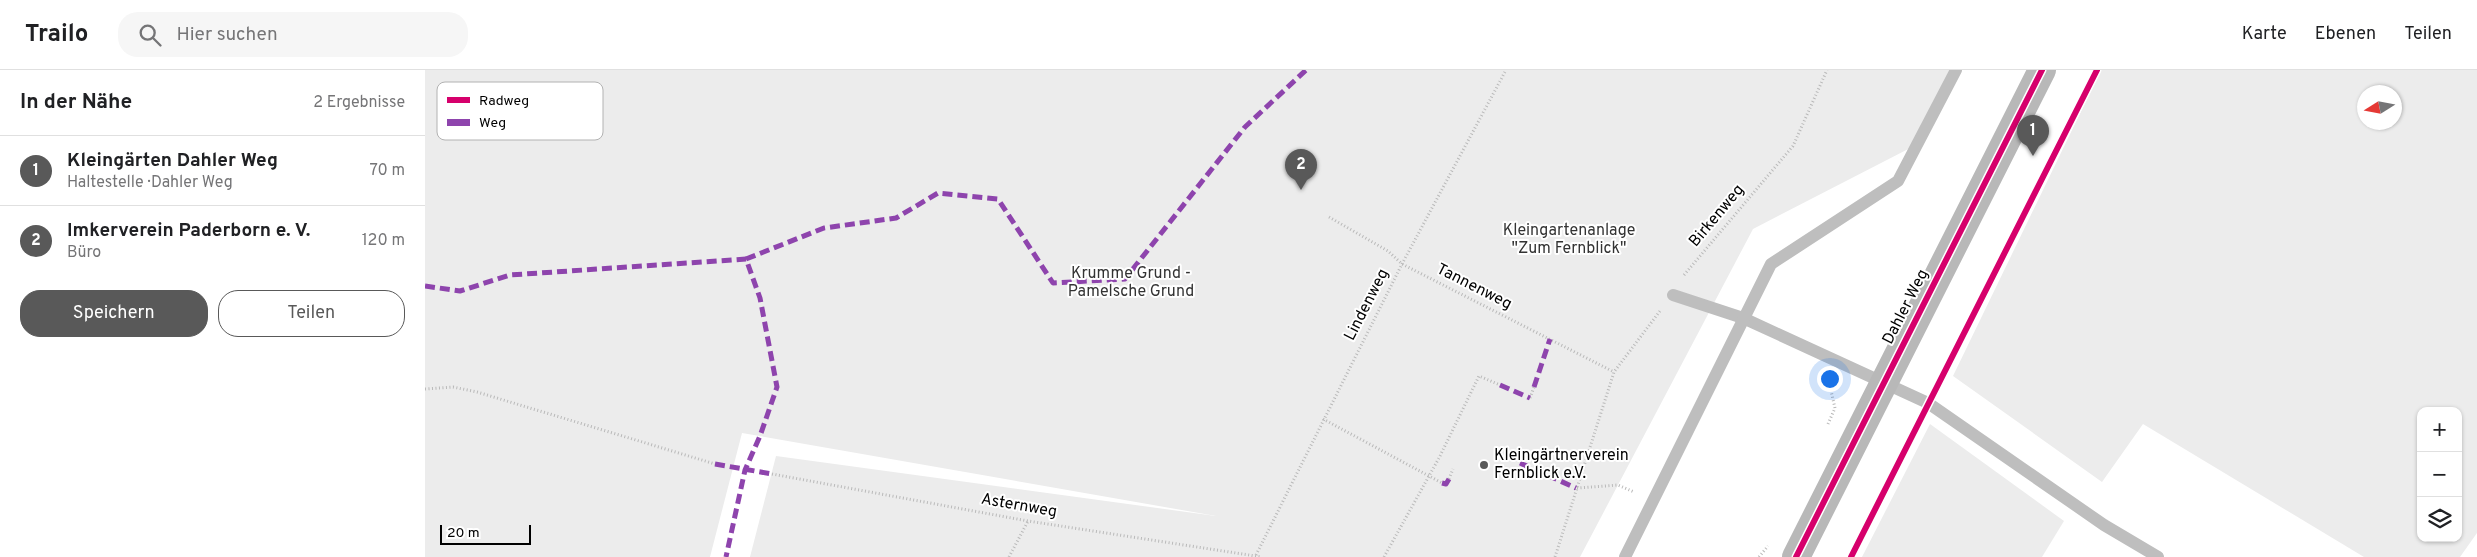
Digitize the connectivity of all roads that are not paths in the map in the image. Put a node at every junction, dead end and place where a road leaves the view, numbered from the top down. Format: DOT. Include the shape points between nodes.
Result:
graph roads {
  1 [pos="1956,70"];
  2 [pos="2042,70"];
  3 [pos="1673,296"];
  4 [pos="1743,318"];
  5 [pos="1884,383"];
  6 [pos="1625,557"];
  7 [pos="1796,557"];
  8 [pos="2158,557"];
  1 -- 4 [label="lane" via="1898,181 1771,264"];
  2 -- 5 [label="street, Dahler Weg"];
  3 -- 4 [label="lane"];
  4 -- 5 [label="lane"];
  4 -- 6 [label="lane"];
  5 -- 7 [label="street, Dahler Weg"];
  5 -- 8 [label="lane" via="1928,403 2105,525"];
}
